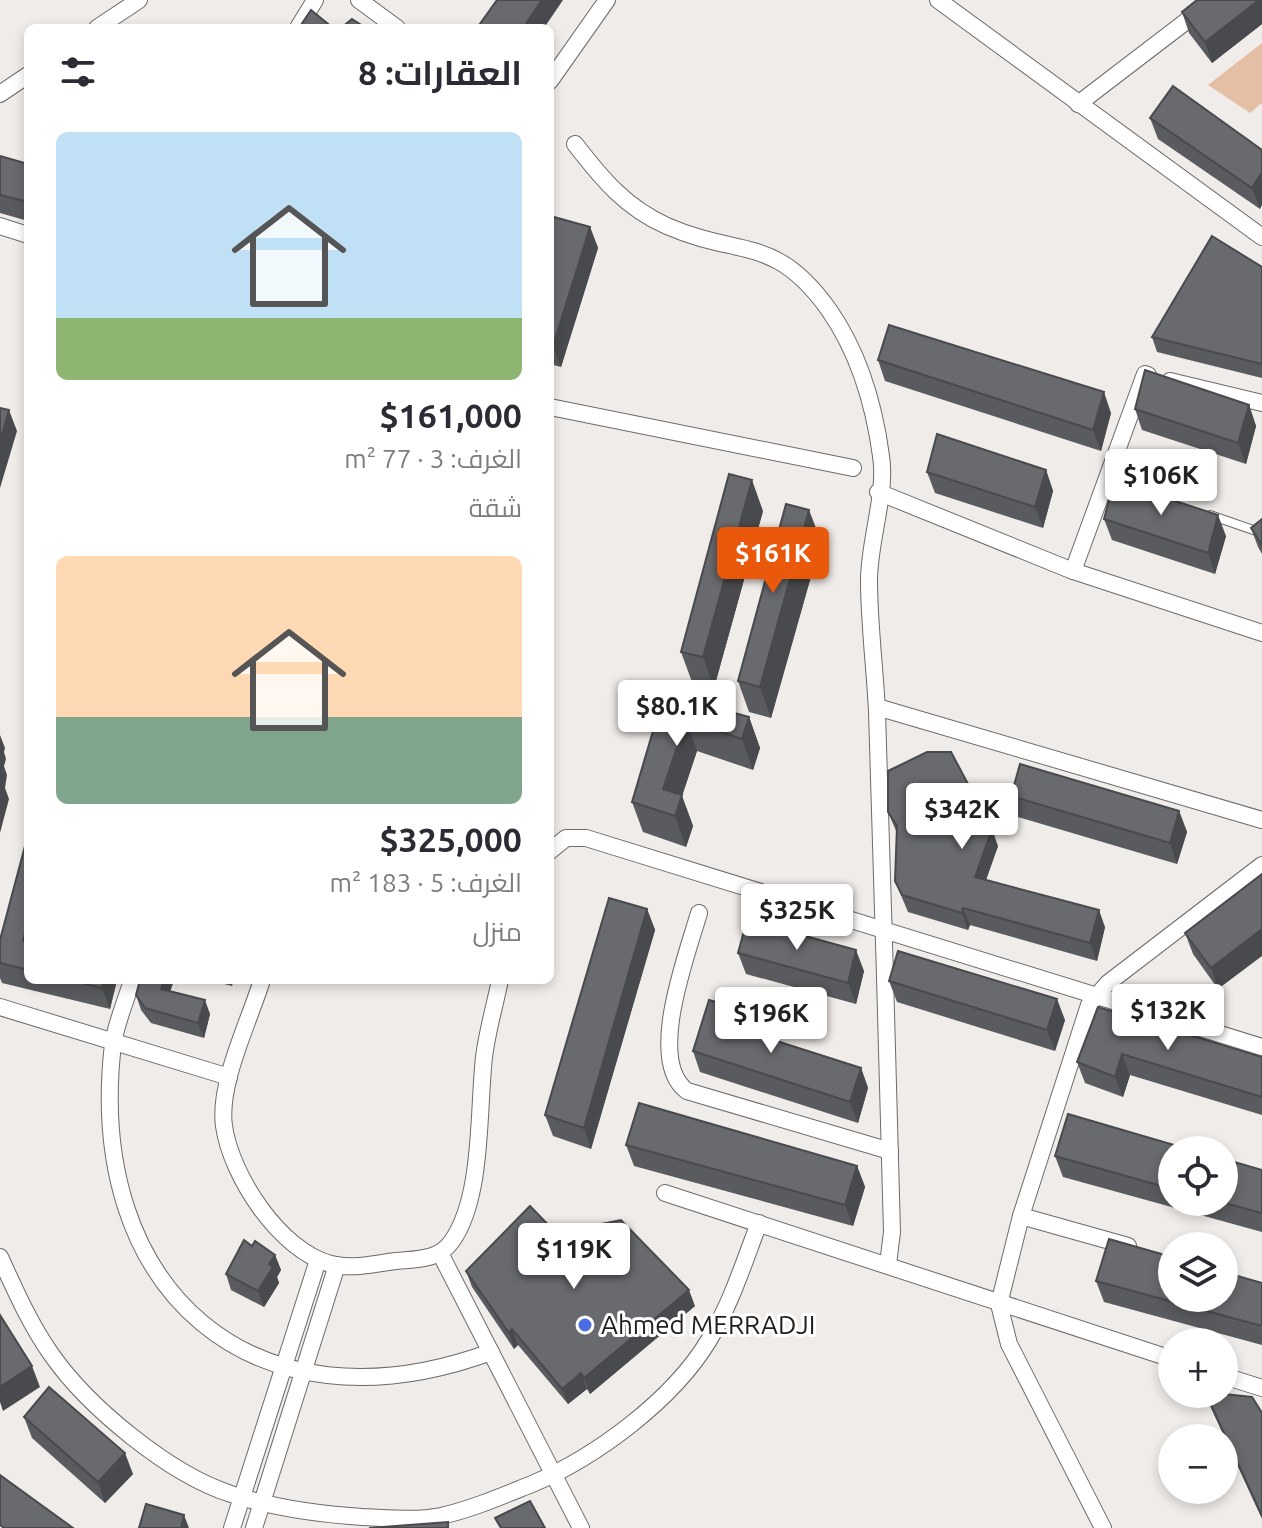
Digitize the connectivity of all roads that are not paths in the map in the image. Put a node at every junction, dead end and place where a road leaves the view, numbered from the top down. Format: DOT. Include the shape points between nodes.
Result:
graph roads {
  1 [pos="139,0"];
  2 [pos="315,0"];
  3 [pos="359,0"];
  4 [pos="607,0"];
  5 [pos="938,0"];
  6 [pos="1214,0"];
  7 [pos="103,24"];
  8 [pos="300,24"];
  9 [pos="392,24"];
  10 [pos="554,75"];
  11 [pos="24,78"];
  12 [pos="0,94"];
  13 [pos="1078,104"];
  14 [pos="575,144"];
  15 [pos="0,226"];
  16 [pos="1259,229"];
  17 [pos="24,234"];
  18 [pos="1262,403"];
  19 [pos="554,408"];
  20 [pos="853,468"];
  21 [pos="878,492"];
  22 [pos="1198,512"];
  23 [pos="1262,533"];
  24 [pos="1073,571"];
  25 [pos="1262,633"];
  26 [pos="877,707"];
  27 [pos="1262,820"];
  28 [pos="554,848"];
  29 [pos="1262,865"];
  30 [pos="699,913"];
  31 [pos="883,929"];
  32 [pos="131,984"];
  33 [pos="261,984"];
  34 [pos="499,984"];
  35 [pos="1094,997"];
  36 [pos="0,1007"];
  37 [pos="114,1041"];
  38 [pos="1262,1047"];
  39 [pos="229,1077"];
  40 [pos="890,1151"];
  41 [pos="665,1193"];
  42 [pos="1021,1216"];
  43 [pos="759,1223"];
  44 [pos="1142,1250"];
  45 [pos="440,1253"];
  46 [pos="0,1257"];
  47 [pos="318,1260"];
  48 [pos="888,1264"];
  49 [pos="337,1265"];
  50 [pos="999,1304"];
  51 [pos="491,1352"];
  52 [pos="1158,1355"];
  53 [pos="284,1367"];
  54 [pos="303,1371"];
  55 [pos="1238,1380"];
  56 [pos="1262,1388"];
  57 [pos="554,1474"];
  58 [pos="242,1497"];
  59 [pos="262,1503"];
  60 [pos="232,1528"];
  61 [pos="254,1528"];
  62 [pos="581,1528"];
  63 [pos="1103,1528"];
  1 -- 7 [label="street"];
  2 -- 8 [label="street"];
  3 -- 9 [label="street"];
  4 -- 10 [label="street"];
  5 -- 13 [label="street"];
  6 -- 13 [label="street"];
  11 -- 12 [label="street"];
  13 -- 16 [label="street"];
  14 -- 21 [label="street" via="632,207 669,227 770,255 805,281 852,348 861,373 882,461"];
  15 -- 17 [label="street"];
  18 -- 24 [label="street" via="1145,374 1115,484"];
  19 -- 20 [label="street"];
  21 -- 24 [label="street"];
  21 -- 26 [label="street" via="869,580"];
  22 -- 23 [label="lane"];
  24 -- 25 [label="street"];
  26 -- 27 [label="street"];
  26 -- 31 [label="street"];
  28 -- 31 [label="street" via="566,838 586,838"];
  29 -- 35 [label="street"];
  30 -- 40 [label="street" via="669,1042 669,1063 679,1085"];
  31 -- 35 [label="street"];
  31 -- 40 [label="street"];
  32 -- 37 [label="street"];
  33 -- 39 [label="street"];
  34 -- 45 [label="street" via="484,1053 471,1188 464,1219"];
  35 -- 38 [label="street"];
  35 -- 42 [label="street"];
  36 -- 37 [label="street"];
  37 -- 39 [label="street"];
  37 -- 53 [label="street" via="110,1094 116,1176 141,1247 188,1309 220,1337 258,1360"];
  39 -- 47 [label="street" via="224,1127 241,1176 290,1242"];
  40 -- 48 [label="street"];
  41 -- 43 [label="street"];
  42 -- 44 [label="street"];
  42 -- 50 [label="street"];
  43 -- 48 [label="street"];
  43 -- 57 [label="street" via="729,1302 693,1361 619,1433"];
  45 -- 49 [label="street"];
  45 -- 51 [label="street"];
  46 -- 58 [label="street" via="52,1356 89,1396 127,1432 191,1475"];
  47 -- 49 [label="street"];
  47 -- 53 [label="street"];
  48 -- 50 [label="street"];
  49 -- 54 [label="street"];
  50 -- 52 [label="street"];
  50 -- 63 [label="street" via="1009,1344"];
  51 -- 54 [label="street" via="418,1374 370,1379"];
  51 -- 57 [label="street"];
  53 -- 54 [label="street"];
  53 -- 58 [label="street"];
  54 -- 59 [label="street"];
  55 -- 56 [label="street"];
  57 -- 59 [label="street" via="439,1516 336,1515"];
  57 -- 62 [label="street"];
  58 -- 59 [label="street"];
  58 -- 60 [label="street"];
  59 -- 61 [label="street"];
}
